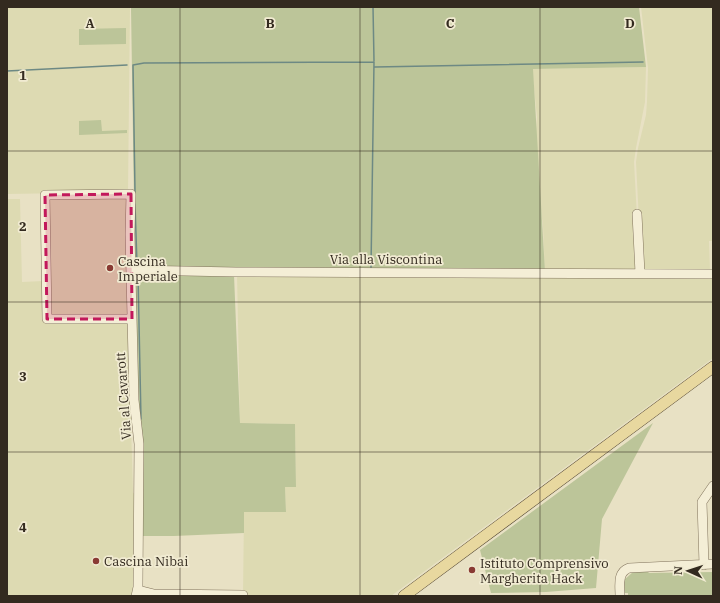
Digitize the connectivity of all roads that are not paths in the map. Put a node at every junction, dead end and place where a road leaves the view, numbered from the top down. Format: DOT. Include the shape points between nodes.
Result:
graph roads {
  1 [pos="637,214"];
  2 [pos="132,270"];
  3 [pos="640,273"];
  4 [pos="713,274"];
  5 [pos="132,319"];
  6 [pos="713,368"];
  7 [pos="713,486"];
  8 [pos="708,565"];
  9 [pos="137,593"];
  10 [pos="243,595"];
  11 [pos="404,596"];
  12 [pos="620,596"];
  1 -- 3 [label="street"];
  2 -- 3 [label="street, Via alla Viscontina"];
  2 -- 5 [label="street, Via al Cavarott"];
  2 -- 5 [label="street, Via al Cavarott" via="131,194 45,195 47,319"];
  3 -- 4 [label="street, Via alla Viscontina"];
  5 -- 9 [label="street, Via al Cavarott" via="134,400 139,444"];
  6 -- 11 [label="main road"];
  7 -- 8 [label="street" via="702,502"];
  8 -- 12 [label="street" via="629,568 620,575"];
  9 -- 10 [label="street"];
}
